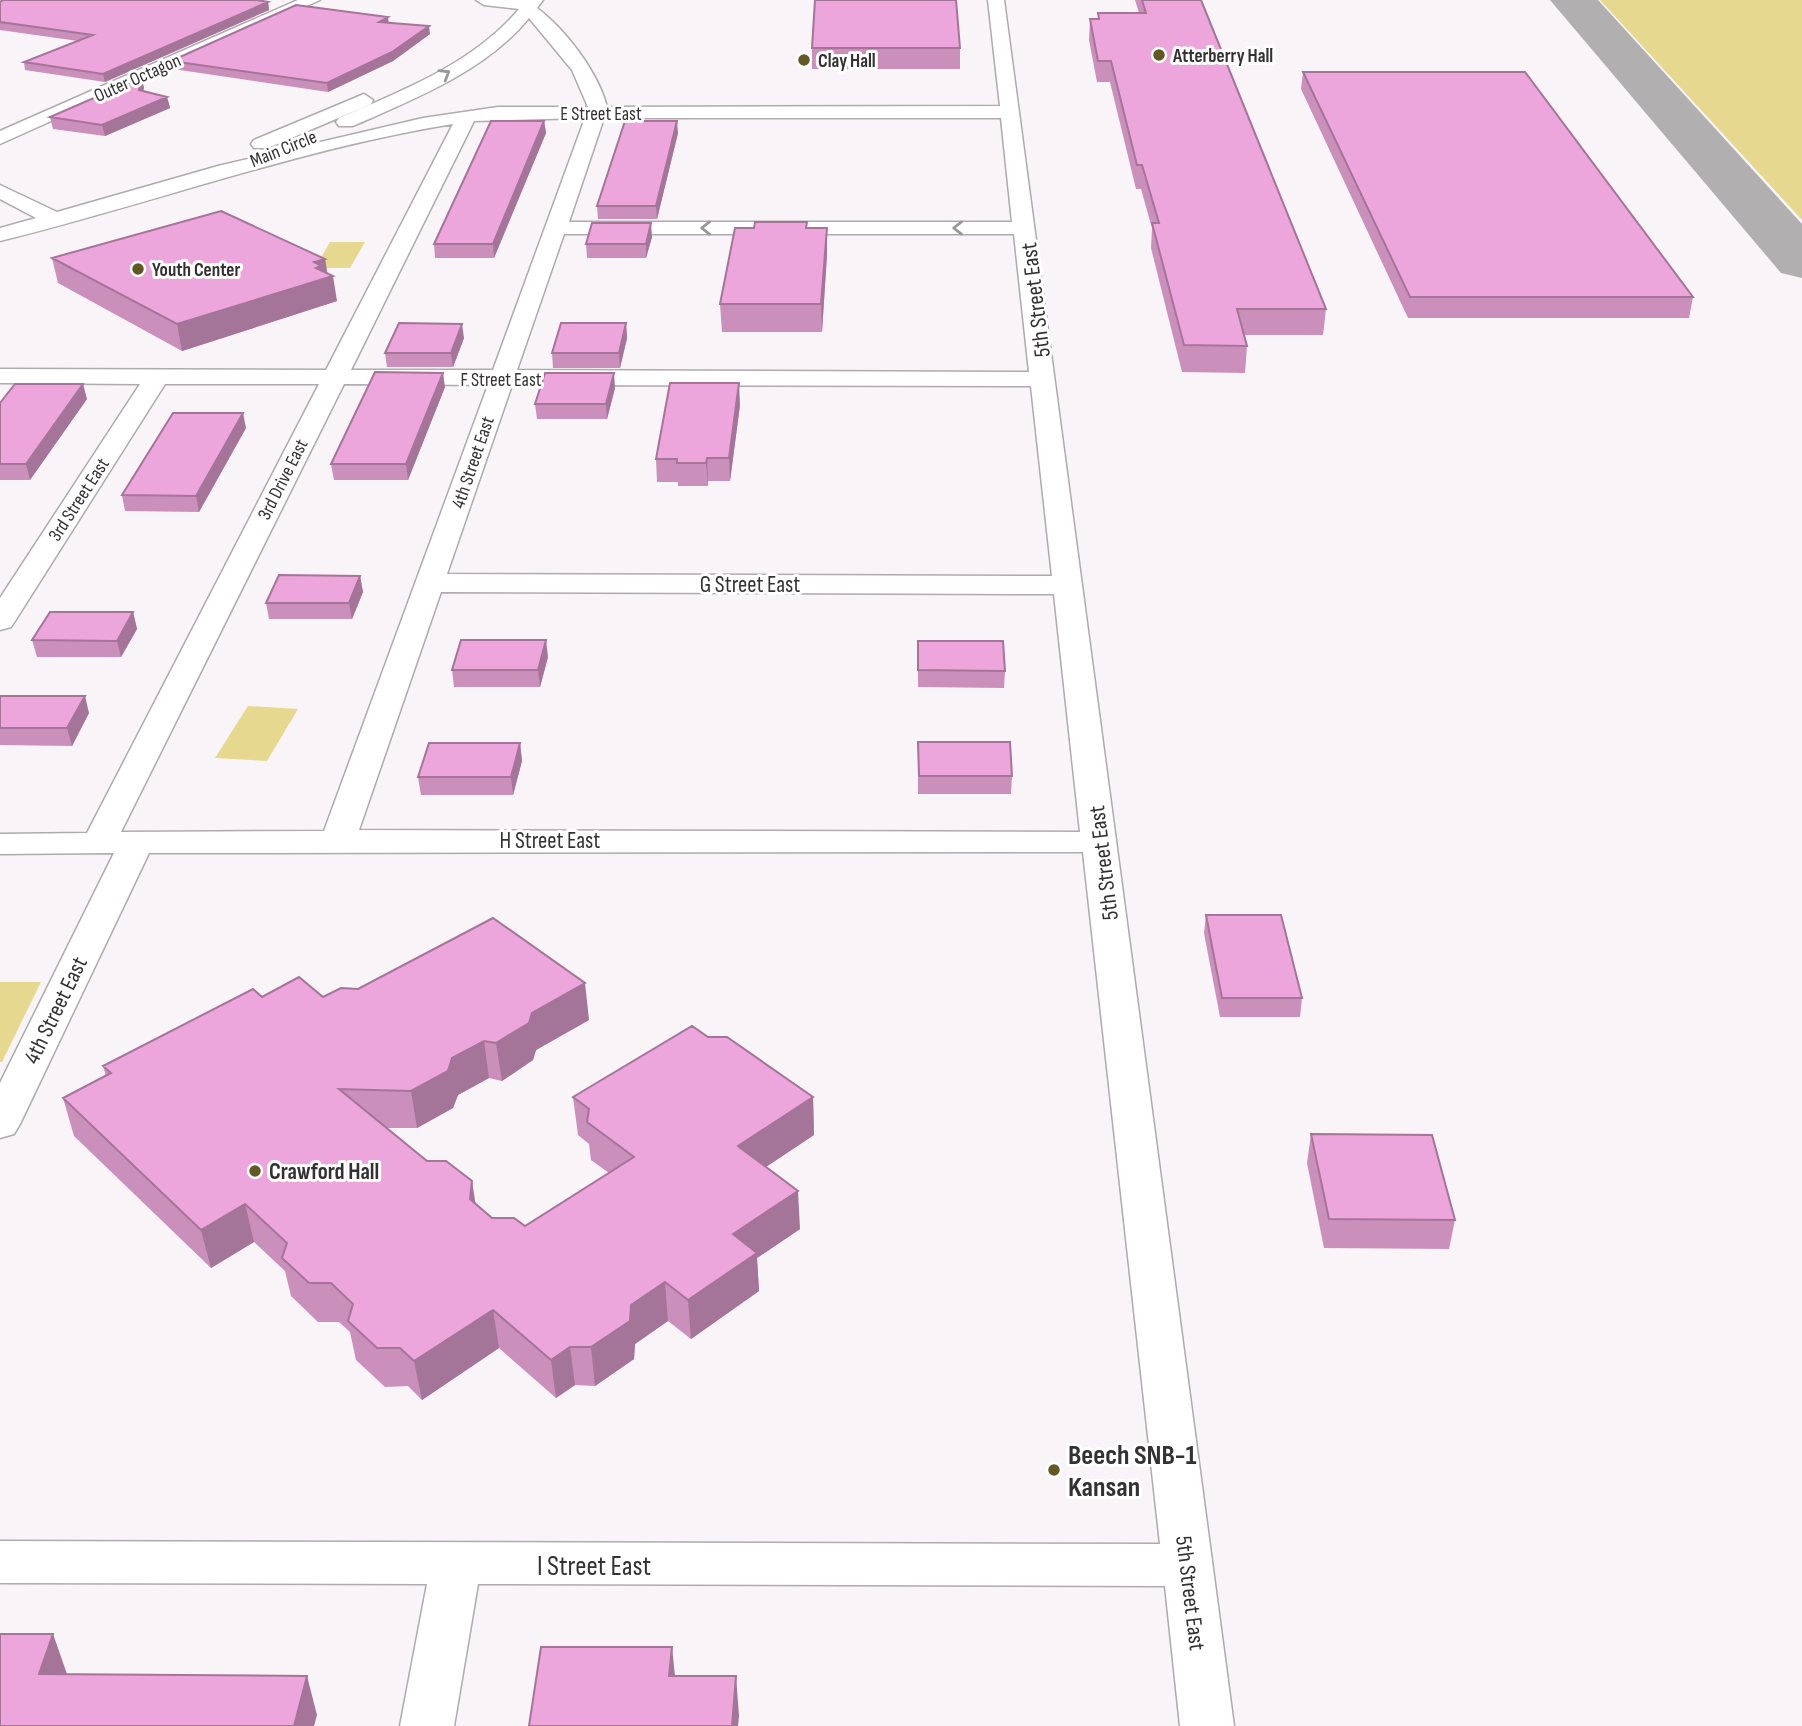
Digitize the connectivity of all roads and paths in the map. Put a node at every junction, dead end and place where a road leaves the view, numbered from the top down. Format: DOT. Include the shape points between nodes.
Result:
graph roads {
  1 [pos="312,0"];
  2 [pos="484,0"];
  3 [pos="996,0"];
  4 [pos="525,7"];
  5 [pos="410,93"];
  6 [pos="597,108"];
  7 [pos="1007,108"];
  8 [pos="459,112"];
  9 [pos="0,138"];
  10 [pos="309,138"];
  11 [pos="220,161"];
  12 [pos="202,178"];
  13 [pos="0,191"];
  14 [pos="48,215"];
  15 [pos="0,223"];
  16 [pos="555,228"];
  17 [pos="1026,228"];
  18 [pos="0,235"];
  19 [pos="0,376"];
  20 [pos="156,377"];
  21 [pos="333,378"];
  22 [pos="502,379"];
  23 [pos="1044,379"];
  24 [pos="430,583"];
  25 [pos="1069,585"];
  26 [pos="0,621"];
  27 [pos="338,840"];
  28 [pos="1100,842"];
  29 [pos="136,843"];
  30 [pos="0,844"];
  31 [pos="99,844"];
  32 [pos="0,1124"];
  33 [pos="0,1562"];
  34 [pos="456,1565"];
  35 [pos="1187,1565"];
  36 [pos="427,1726"];
  37 [pos="1207,1726"];
  1 -- 9 [label="street, Outer Octagon"];
  2 -- 4 [label="street"];
  3 -- 7 [label="street, 5th Street East"];
  5 -- 4 [label="street, Main Circle, one-way" via="484,48"];
  4 -- 6 [label="street" via="593,92"];
  4 -- 11 [label="street, Main Circle" via="485,24 445,55 388,88"];
  5 -- 8 [label="street" via="414,100"];
  5 -- 10 [label="street, Main Circle"];
  6 -- 7 [label="street, E Street East"];
  6 -- 8 [label="street, E Street East"];
  6 -- 16 [label="street, 4th Street East"];
  7 -- 17 [label="street, 5th Street East"];
  8 -- 10 [label="street, E Street East" via="399,116"];
  8 -- 12 [label="street, E Street East"];
  8 -- 21 [label="street, 3rd Drive East"];
  10 -- 11 [label="street, E Street East"];
  10 -- 12 [label="street, Main Circle"];
  11 -- 14 [label="street, Main Circle"];
  12 -- 14 [label="street, Main Circle"];
  13 -- 14 [label="street"];
  14 -- 15 [label="street, Main Circle"];
  14 -- 18 [label="street, Main Circle"];
  17 -- 16 [label="street, one-way"];
  16 -- 22 [label="street, 4th Street East"];
  17 -- 23 [label="street, 5th Street East"];
  19 -- 20 [label="street, F Street East"];
  20 -- 21 [label="street, F Street East"];
  20 -- 26 [label="street, 3rd Street East"];
  21 -- 22 [label="street, F Street East"];
  21 -- 31 [label="street, 3rd Drive East"];
  22 -- 23 [label="street, F Street East"];
  22 -- 24 [label="street, 4th Street East"];
  23 -- 25 [label="street, 5th Street East"];
  24 -- 25 [label="street, G Street East"];
  24 -- 27 [label="street, 4th Street East"];
  25 -- 28 [label="street, 5th Street East"];
  27 -- 28 [label="street, H Street East"];
  27 -- 29 [label="street, H Street East"];
  28 -- 35 [label="street, 5th Street East"];
  29 -- 31 [label="street, H Street East"];
  29 -- 32 [label="street, 4th Street East"];
  30 -- 31 [label="street, H Street East"];
  33 -- 34 [label="street, I Street East"];
  34 -- 35 [label="street, I Street East"];
  34 -- 36 [label="street"];
  35 -- 37 [label="street, 5th Street East"];
}
